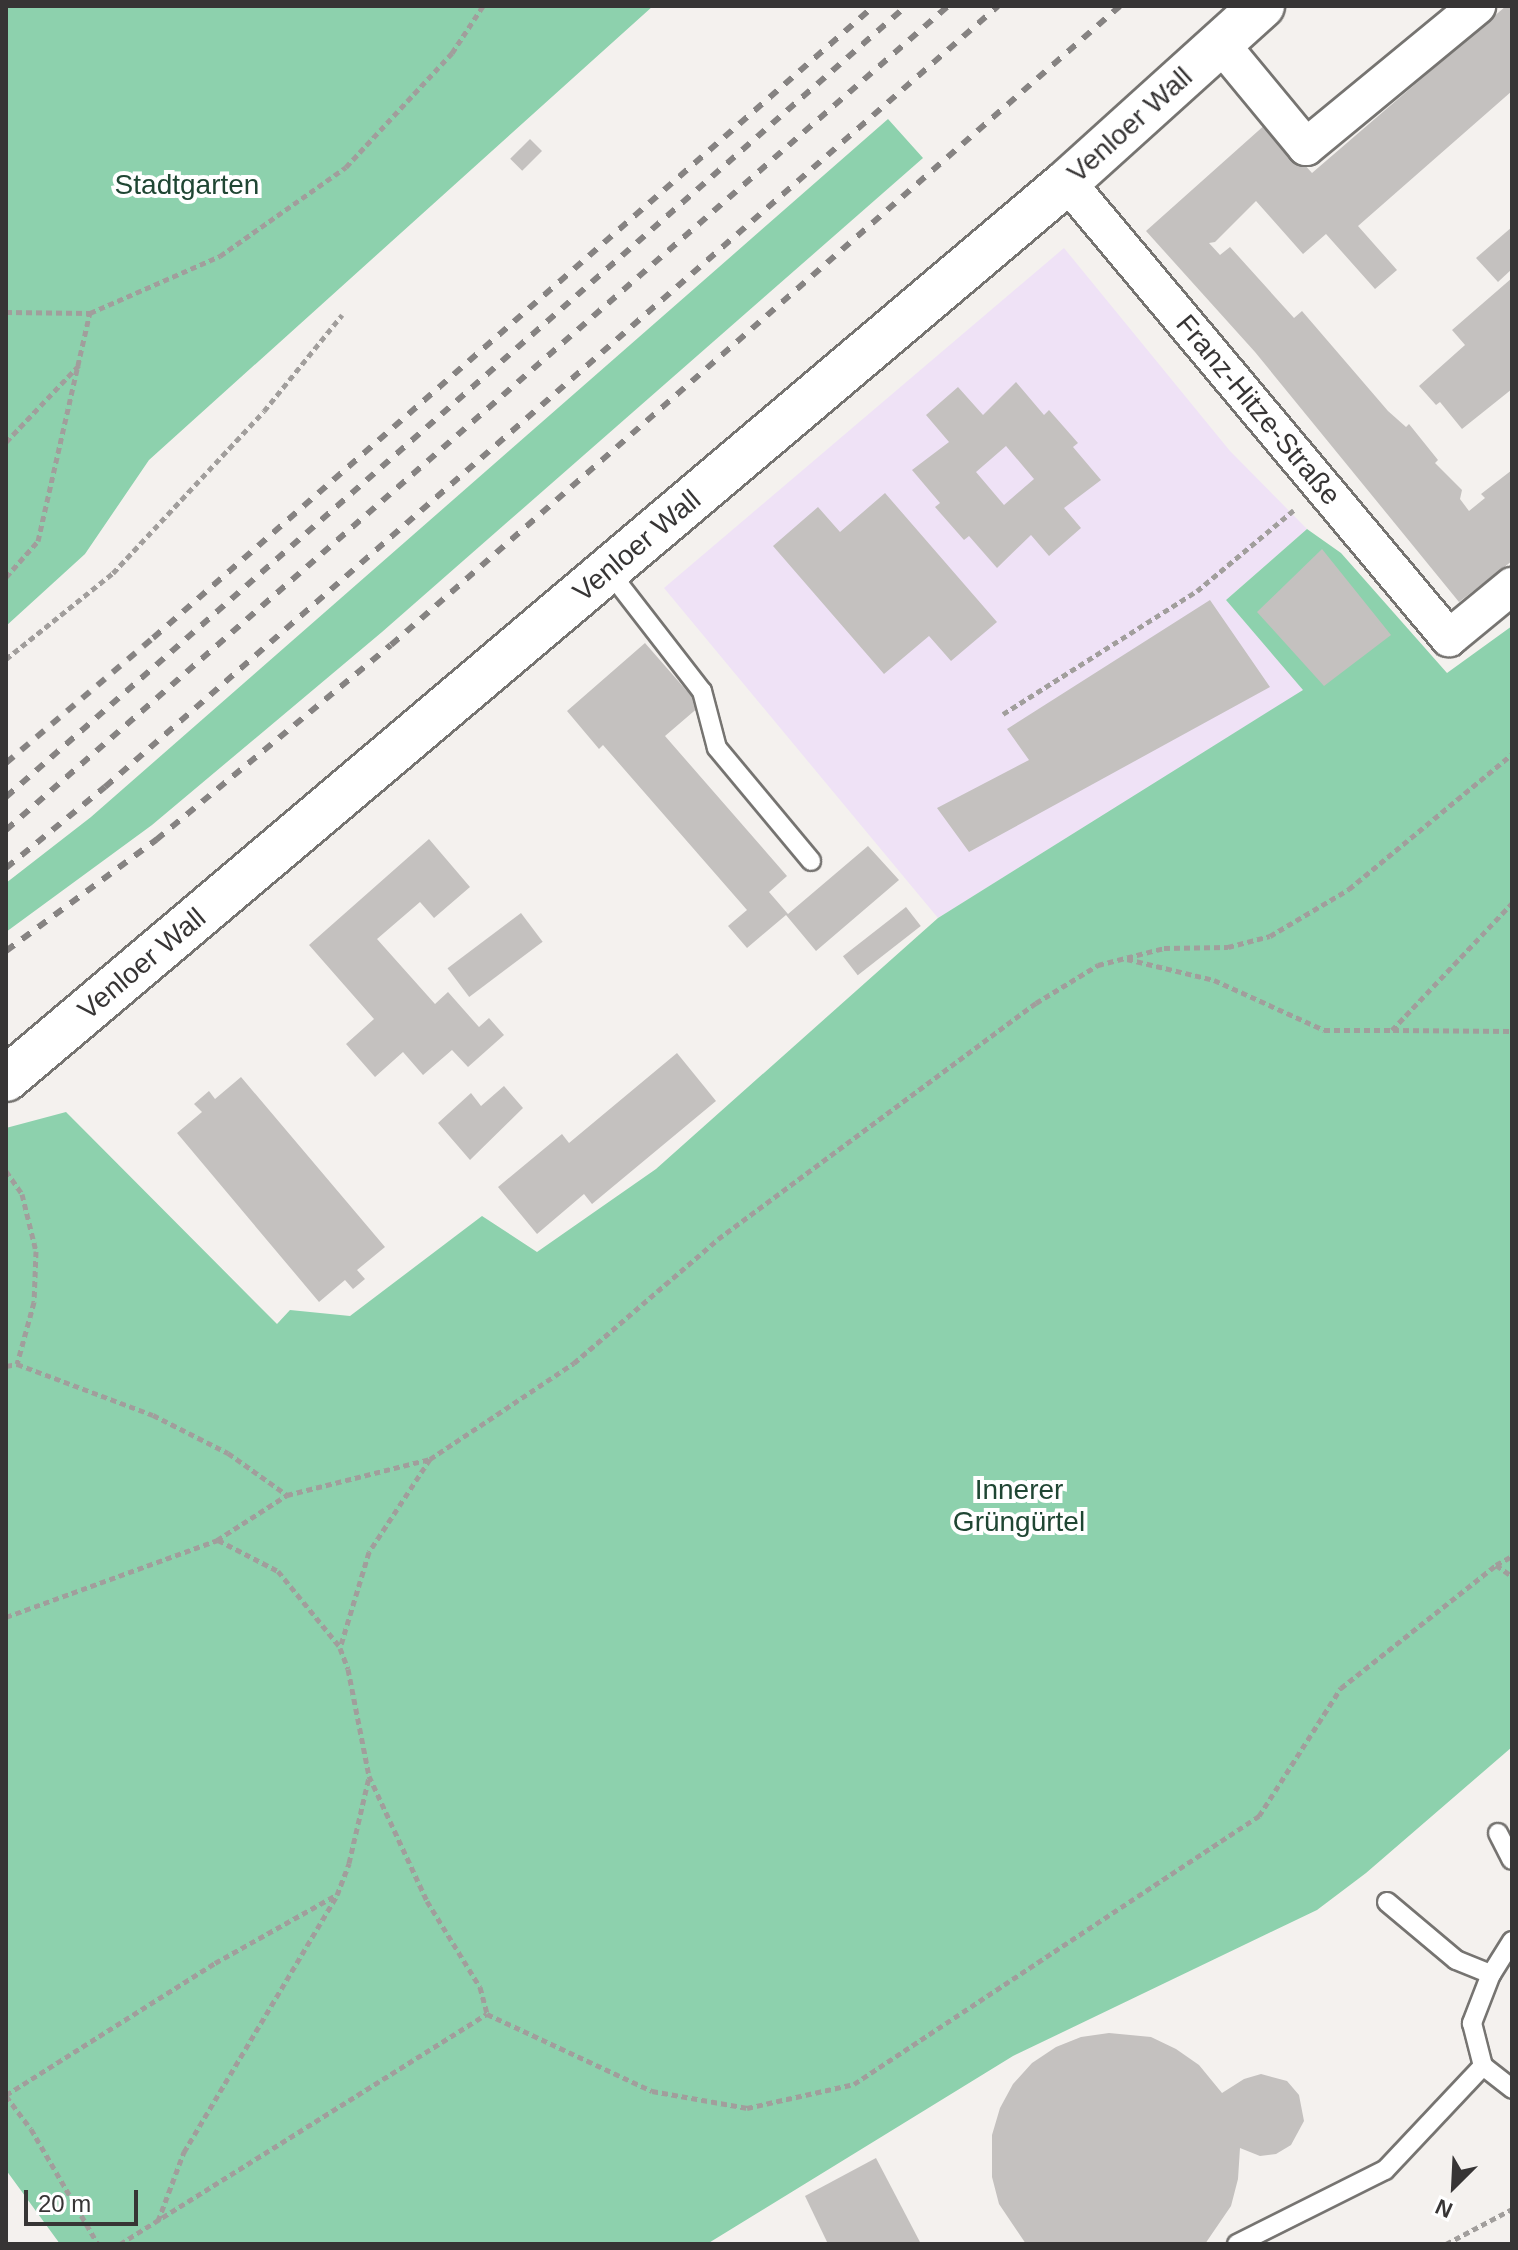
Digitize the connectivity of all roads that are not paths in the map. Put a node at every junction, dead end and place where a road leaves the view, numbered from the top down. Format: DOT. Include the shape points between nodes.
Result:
graph roads {
  1 [pos="1262,6"];
  2 [pos="1477,6"];
  3 [pos="1220,43"];
  4 [pos="1067,182"];
  5 [pos="608,570"];
  6 [pos="1512,586"];
  7 [pos="811,861"];
  8 [pos="6,1079"];
  9 [pos="1498,1833"];
  10 [pos="1512,1860"];
  11 [pos="1387,1902"];
  12 [pos="1512,1941"];
  13 [pos="1491,1974"];
  14 [pos="1483,2066"];
  15 [pos="1512,2089"];
  16 [pos="1237,2244"];
  1 -- 3 [label="street, Venloer Wall"];
  2 -- 3 [label="street" via="1306,147"];
  3 -- 4 [label="street, Venloer Wall"];
  4 -- 5 [label="street, Venloer Wall"];
  4 -- 6 [label="street, Franz-Hitze-Straße" via="1449,638"];
  5 -- 7 [label="lane" via="702,691 717,748"];
  5 -- 8 [label="street, Venloer Wall"];
  9 -- 10 [label="lane"];
  11 -- 13 [label="lane" via="1456,1960"];
  12 -- 13 [label="lane"];
  13 -- 14 [label="lane" via="1472,2023"];
  14 -- 15 [label="lane"];
  14 -- 16 [label="lane" via="1385,2170"];
}
